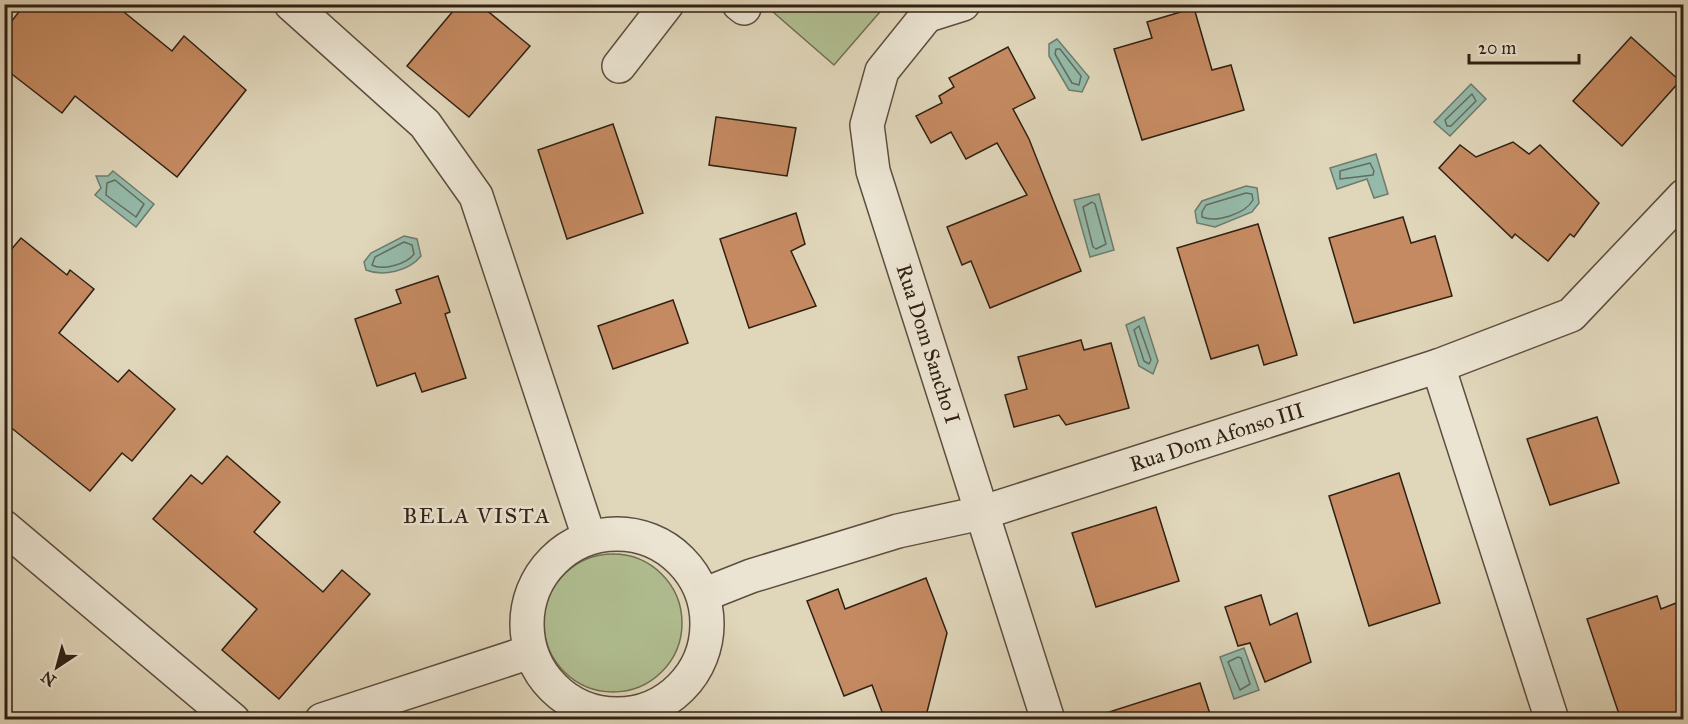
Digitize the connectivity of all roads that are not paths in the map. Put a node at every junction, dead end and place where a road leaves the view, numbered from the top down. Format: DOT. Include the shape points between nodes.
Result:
graph roads {
  1 [pos="291,4"];
  2 [pos="667,4"];
  3 [pos="963,4"];
  4 [pos="932,10"];
  5 [pos="619,66"];
  6 [pos="1683,196"];
  7 [pos="1438,366"];
  8 [pos="981,513"];
  9 [pos="4,527"];
  10 [pos="589,537"];
  11 [pos="704,595"];
  12 [pos="531,652"];
  13 [pos="233,720"];
  14 [pos="322,720"];
  15 [pos="1048,720"];
  16 [pos="1552,720"];
  1 -- 10 [label="street" via="425,124 476,196"];
  2 -- 5 [label="street"];
  3 -- 4 [label="street, Rua Dom Sancho I"];
  4 -- 8 [label="street, Rua Dom Sancho I" via="882,71 867,125 873,171"];
  6 -- 7 [label="street, Rua Dom Afonso III" via="1570,315"];
  7 -- 8 [label="street, Rua Dom Afonso III"];
  7 -- 16 [label="street"];
  8 -- 11 [label="street, Rua Dom Afonso III" via="898,531 751,576"];
  8 -- 15 [label="street, Rua Dom Sancho I"];
  9 -- 13 [label="street"];
  10 -- 11 [label="street" via="642,536 669,549 691,572"];
  10 -- 12 [label="street" via="571,546 543,570 529,600 526,634"];
  11 -- 12 [label="street" via="709,622 704,652 690,680 666,701 627,715 594,712 574,704 548,683"];
  12 -- 14 [label="street"];
}
